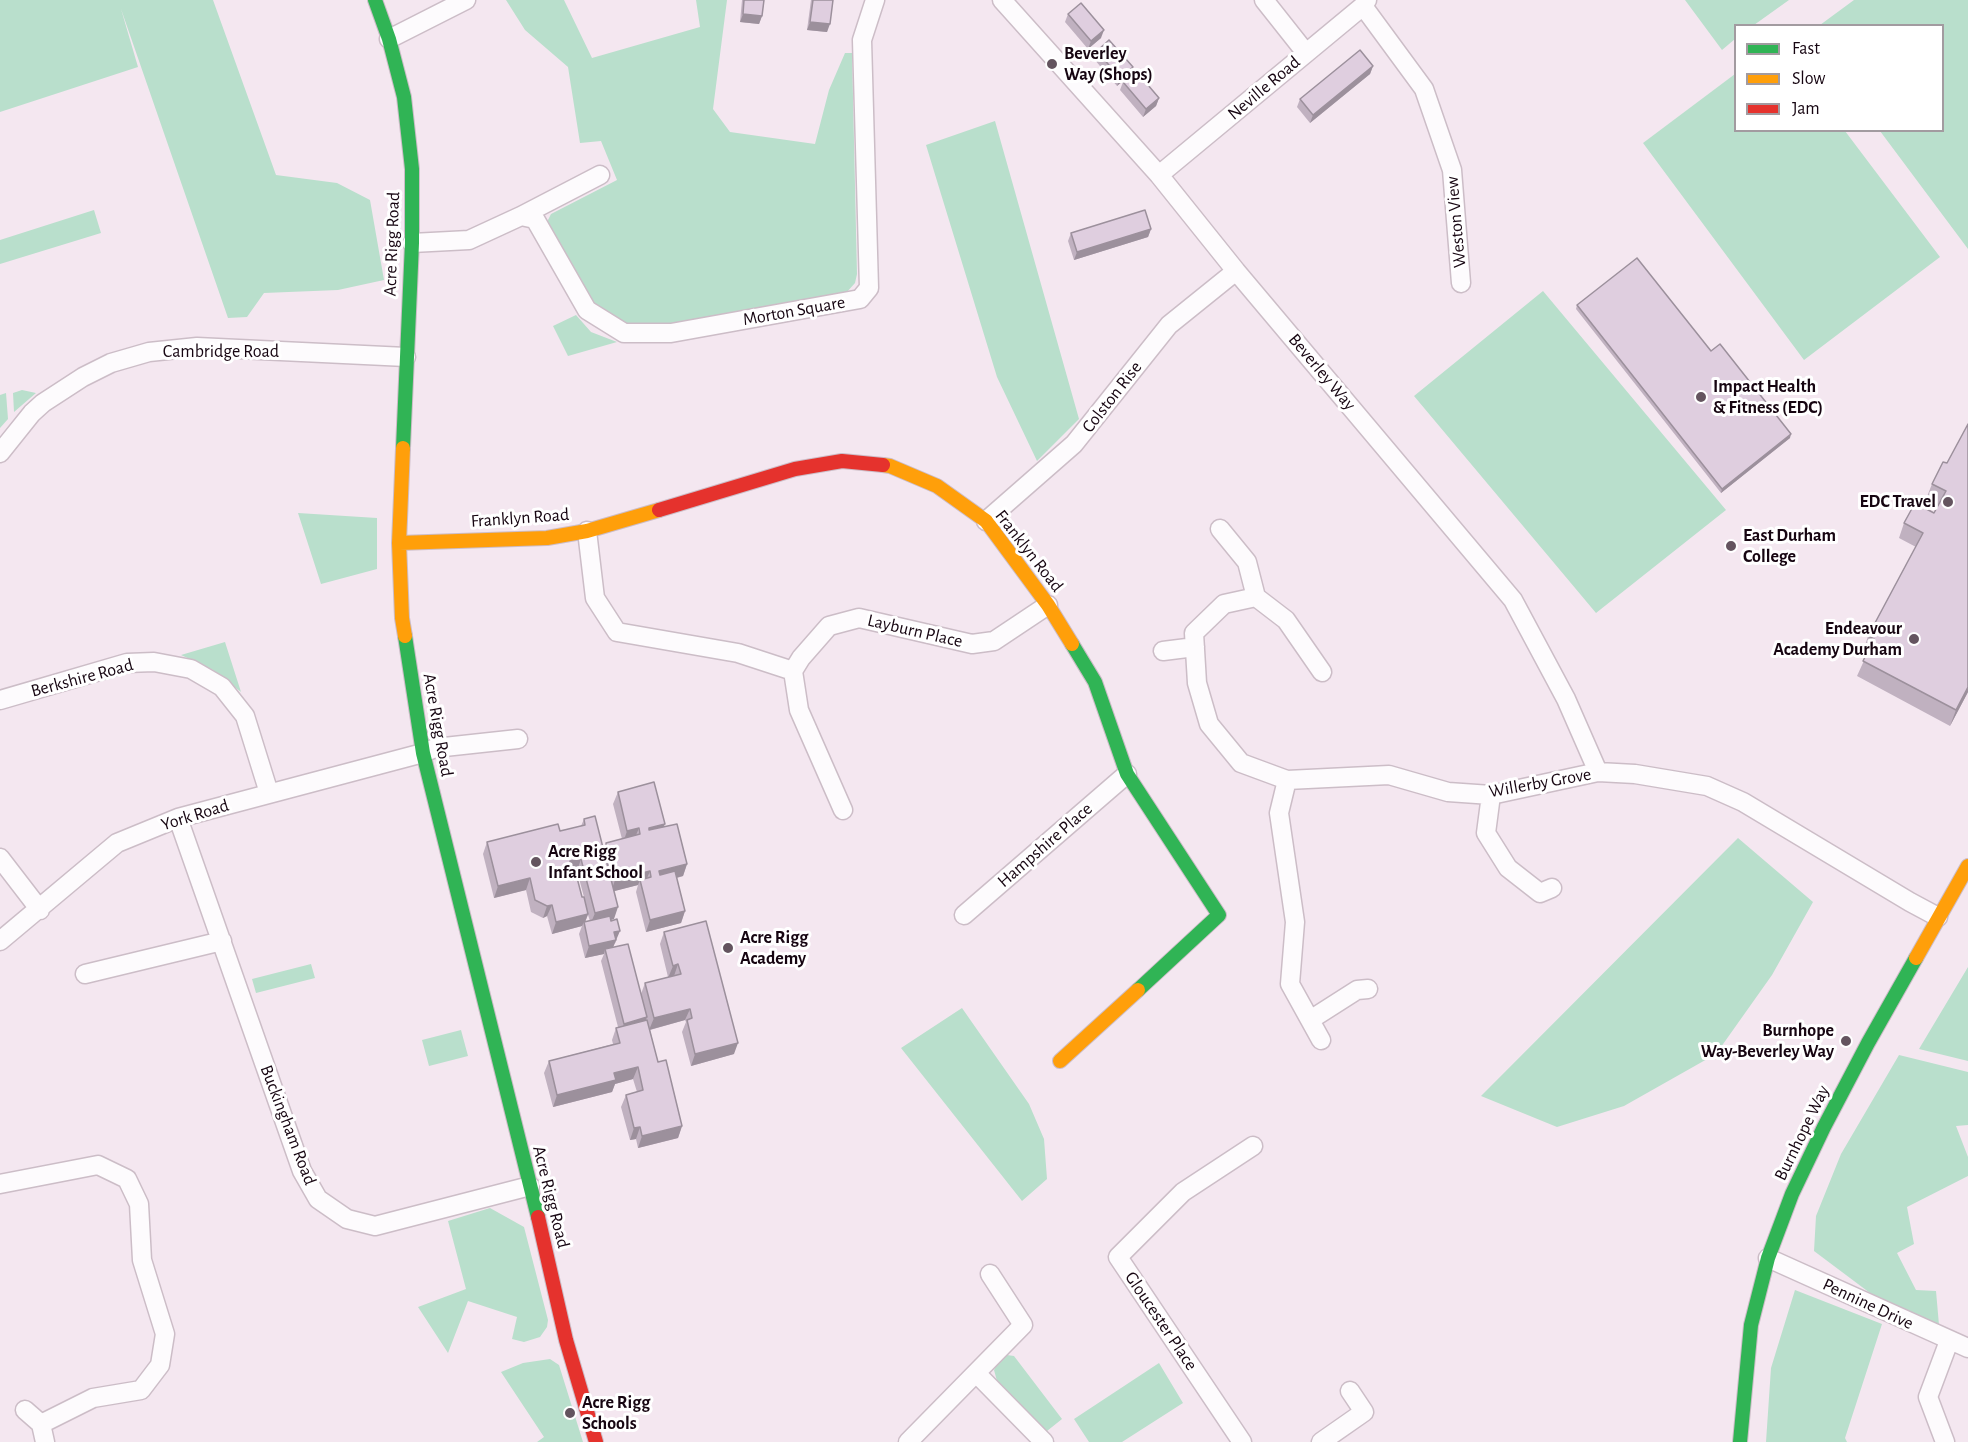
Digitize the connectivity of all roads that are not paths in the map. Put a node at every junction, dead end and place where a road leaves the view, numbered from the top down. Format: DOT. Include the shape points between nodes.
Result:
graph roads {
  1 [pos="375,0"];
  2 [pos="466,0"];
  3 [pos="875,0"];
  4 [pos="1002,0"];
  5 [pos="1264,0"];
  6 [pos="1365,3"];
  7 [pos="389,39"];
  8 [pos="1306,53"];
  9 [pos="600,175"];
  10 [pos="1160,175"];
  11 [pos="521,216"];
  12 [pos="412,243"];
  13 [pos="1236,271"];
  14 [pos="1461,283"];
  15 [pos="406,357"];
  16 [pos="0,453"];
  17 [pos="986,521"];
  18 [pos="1220,529"];
  19 [pos="586,531"];
  20 [pos="399,543"];
  21 [pos="1256,597"];
  22 [pos="1048,605"];
  23 [pos="1195,647"];
  24 [pos="1164,651"];
  25 [pos="793,671"];
  26 [pos="1322,672"];
  27 [pos="0,700"];
  28 [pos="518,739"];
  29 [pos="423,753"];
  30 [pos="1598,772"];
  31 [pos="1127,774"];
  32 [pos="1287,780"];
  33 [pos="269,794"];
  34 [pos="1491,795"];
  35 [pos="843,810"];
  36 [pos="178,818"];
  37 [pos="0,858"];
  38 [pos="1968,866"];
  39 [pos="1552,888"];
  40 [pos="40,909"];
  41 [pos="964,915"];
  42 [pos="1938,917"];
  43 [pos="222,941"];
  44 [pos="0,942"];
  45 [pos="85,974"];
  46 [pos="1368,989"];
  47 [pos="1310,1020"];
  48 [pos="1321,1040"];
  49 [pos="1060,1061"];
  50 [pos="1253,1146"];
  51 [pos="0,1184"];
  52 [pos="530,1186"];
  53 [pos="1768,1258"];
  54 [pos="990,1274"];
  55 [pos="1950,1341"];
  56 [pos="1968,1348"];
  57 [pos="976,1373"];
  58 [pos="1350,1391"];
  59 [pos="25,1410"];
  60 [pos="43,1433"];
  61 [pos="596,1442"];
  62 [pos="908,1442"];
  63 [pos="1044,1442"];
  64 [pos="1242,1442"];
  65 [pos="1321,1442"];
  66 [pos="1740,1442"];
  67 [pos="1945,1442"];
  1 -- 7 [label="street, Acre Rigg Road"];
  2 -- 7 [label="street"];
  3 -- 11 [label="street, Morton Square" via="862,40 869,288 860,299 671,333 624,333 587,310 535,219"];
  4 -- 10 [label="street, Beverley Way"];
  5 -- 8 [label="street"];
  6 -- 8 [label="street, Neville Road"];
  6 -- 14 [label="street, Weston View" via="1424,89 1452,170"];
  7 -- 12 [label="street, Acre Rigg Road" via="405,107 412,169"];
  8 -- 10 [label="street, Neville Road"];
  9 -- 11 [label="street"];
  10 -- 13 [label="street, Beverley Way"];
  11 -- 12 [label="street" via="469,240"];
  12 -- 15 [label="street, Acre Rigg Road"];
  13 -- 17 [label="street, Colston Rise" via="1169,325 1074,444"];
  13 -- 30 [label="street, Beverley Way" via="1513,600 1566,699"];
  15 -- 16 [label="street, Cambridge Road" via="197,347 149,351 111,363 43,403"];
  15 -- 20 [label="street, Acre Rigg Road"];
  17 -- 19 [label="street, Franklyn Road" via="937,486 890,466 842,460 795,469"];
  17 -- 22 [label="street, Franklyn Road"];
  18 -- 21 [label="street" via="1247,561"];
  19 -- 20 [label="street, Franklyn Road" via="547,538"];
  19 -- 25 [label="street" via="595,598 617,632 738,653"];
  20 -- 29 [label="street, Acre Rigg Road" via="402,618"];
  21 -- 23 [label="street, Willerby Grove" via="1224,604 1194,633"];
  21 -- 26 [label="street" via="1286,620"];
  22 -- 25 [label="street, Layburn Place" via="994,641 972,644 859,618 829,626"];
  22 -- 31 [label="street, Franklyn Road" via="1095,682"];
  23 -- 24 [label="street"];
  23 -- 32 [label="street, Willerby Grove" via="1197,683 1209,724 1241,763"];
  25 -- 35 [label="street" via="799,710"];
  27 -- 33 [label="street, Berkshire Road" via="127,663 154,662 191,669 222,687 245,716"];
  28 -- 29 [label="street, York Road" via="435,748"];
  29 -- 33 [label="street, York Road"];
  29 -- 52 [label="street, Acre Rigg Road"];
  30 -- 34 [label="street, Willerby Grove"];
  30 -- 42 [label="street, Willerby Grove" via="1707,786 1743,802"];
  31 -- 41 [label="street, Hampshire Place"];
  31 -- 49 [label="street, Franklyn Road" via="1219,915"];
  32 -- 34 [label="street, Willerby Grove" via="1389,776 1448,792"];
  32 -- 47 [label="street" via="1279,813 1295,922 1290,984"];
  33 -- 36 [label="street, York Road"];
  34 -- 39 [label="street" via="1486,833 1508,868 1540,893"];
  36 -- 40 [label="street, York Road" via="117,843"];
  36 -- 43 [label="street, Buckingham Road"];
  37 -- 40 [label="street"];
  38 -- 42 [label="street, Burnhope Way"];
  40 -- 44 [label="street, York Road"];
  42 -- 53 [label="street, Burnhope Way" via="1824,1127 1792,1194"];
  43 -- 45 [label="street"];
  43 -- 52 [label="street, Buckingham Road" via="303,1171 318,1199 347,1219 375,1226"];
  46 -- 47 [label="street" via="1357,990"];
  47 -- 48 [label="street"];
  50 -- 64 [label="street, Gloucester Place" via="1182,1192 1118,1257"];
  51 -- 60 [label="street" via="98,1165 127,1179 139,1204 142,1260 165,1334 160,1365 141,1390 93,1398"];
  52 -- 61 [label="street, Acre Rigg Road" via="566,1340"];
  53 -- 55 [label="street, Pennine Drive"];
  53 -- 66 [label="street, Burnhope Way" via="1751,1325"];
  54 -- 57 [label="street" via="1023,1325"];
  55 -- 56 [label="street, Pennine Drive"];
  55 -- 67 [label="street" via="1928,1397"];
  57 -- 62 [label="street"];
  57 -- 63 [label="street"];
  58 -- 65 [label="street" via="1364,1412"];
  59 -- 60 [label="street"];
}
